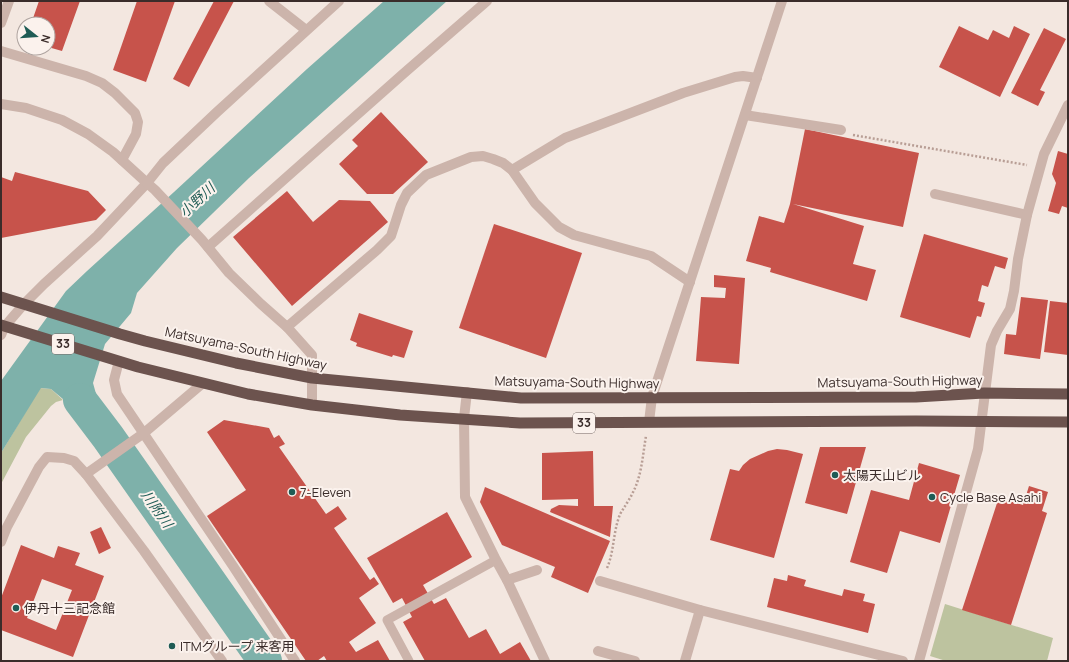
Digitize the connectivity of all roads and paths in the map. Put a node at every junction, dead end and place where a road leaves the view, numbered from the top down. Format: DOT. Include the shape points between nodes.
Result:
graph roads {
  1 [pos="9,1"];
  2 [pos="269,1"];
  3 [pos="339,1"];
  4 [pos="487,1"];
  5 [pos="782,1"];
  6 [pos="1,23"];
  7 [pos="306,30"];
  8 [pos="1,51"];
  9 [pos="757,78"];
  10 [pos="1,104"];
  11 [pos="1068,105"];
  12 [pos="745,115"];
  13 [pos="841,130"];
  14 [pos="122,160"];
  15 [pos="1040,167"];
  16 [pos="512,170"];
  17 [pos="147,183"];
  18 [pos="935,194"];
  19 [pos="1027,215"];
  20 [pos="205,243"];
  21 [pos="690,282"];
  22 [pos="1,297"];
  23 [pos="24,304"];
  24 [pos="287,327"];
  25 [pos="2,328"];
  26 [pos="119,361"];
  27 [pos="312,378"];
  28 [pos="203,383"];
  29 [pos="467,392"];
  30 [pos="984,393"];
  31 [pos="1068,394"];
  32 [pos="652,397"];
  33 [pos="312,405"];
  34 [pos="464,418"];
  35 [pos="981,421"];
  36 [pos="649,422"];
  37 [pos="1068,422"];
  38 [pos="143,434"];
  39 [pos="86,474"];
  40 [pos="1,542"];
  41 [pos="496,560"];
  42 [pos="537,570"];
  43 [pos="506,580"];
  44 [pos="600,581"];
  45 [pos="700,610"];
  46 [pos="598,651"];
  47 [pos="222,661"];
  48 [pos="295,661"];
  49 [pos="409,661"];
  50 [pos="545,661"];
  51 [pos="635,661"];
  52 [pos="686,661"];
  53 [pos="904,661"];
  54 [pos="919,661"];
  1 -- 6 [label="street"];
  2 -- 7 [label="street"];
  3 -- 7 [label="street"];
  4 -- 20 [label="street"];
  5 -- 9 [label="street"];
  7 -- 17 [label="street" via="163,163"];
  8 -- 14 [label="street" via="86,76 102,83 115,93 135,113 138,122 136,134"];
  9 -- 12 [label="street"];
  9 -- 16 [label="street" via="735,77 588,128 565,138"];
  10 -- 14 [label="street" via="26,108 62,120 88,134"];
  11 -- 15 [label="street" via="1048,143"];
  12 -- 13 [label="street"];
  12 -- 21 [label="street"];
  13 -- 15 [label="path" via="845,134"];
  14 -- 17 [label="street"];
  15 -- 19 [label="street"];
  16 -- 21 [label="street" via="535,203 559,227 574,235 651,256"];
  16 -- 24 [label="street" via="503,163 483,156 471,157 426,175 407,193 390,236"];
  17 -- 20 [label="street"];
  17 -- 23 [label="street" via="97,236"];
  18 -- 19 [label="street"];
  19 -- 30 [label="street" via="1010,309 991,345"];
  20 -- 24 [label="street" via="229,273"];
  21 -- 32 [label="street"];
  22 -- 23 [label="highway, Matsuyama-South Highway / 33"];
  23 -- 25 [label="street"];
  23 -- 27 [label="highway, Matsuyama-South Highway / 33" via="120,334 236,363"];
  24 -- 27 [label="street" via="312,354"];
  25 -- 26 [label="highway, 33" via="20,330"];
  26 -- 28 [label="highway, 33"];
  26 -- 38 [label="street" via="114,380 117,394"];
  27 -- 29 [label="highway, Matsuyama-South Highway / 33"];
  27 -- 33 [label="street"];
  28 -- 33 [label="highway, 33"];
  28 -- 38 [label="street"];
  29 -- 32 [label="highway, Matsuyama-South Highway / 33" via="522,398"];
  29 -- 34 [label="street"];
  30 -- 31 [label="highway, Matsuyama-South Highway / 33"];
  30 -- 32 [label="highway, Matsuyama-South Highway / 33" via="916,397"];
  30 -- 35 [label="street"];
  32 -- 36 [label="street"];
  33 -- 34 [label="highway, 33" via="400,415"];
  34 -- 36 [label="highway, 33" via="520,423"];
  34 -- 41 [label="street" via="465,497"];
  35 -- 36 [label="highway, 33"];
  35 -- 37 [label="highway, 33"];
  35 -- 54 [label="street" via="978,449"];
  36 -- 44 [label="path" via="636,486 619,515 609,563"];
  38 -- 39 [label="street"];
  38 -- 48 [label="street"];
  39 -- 40 [label="street" via="74,461 47,457 39,467"];
  39 -- 47 [label="street"];
  41 -- 43 [label="street"];
  41 -- 49 [label="lane" via="387,620"];
  42 -- 43 [label="street"];
  43 -- 50 [label="street"];
  44 -- 45 [label="street"];
  45 -- 52 [label="street"];
  45 -- 53 [label="street"];
  46 -- 51 [label="street"];
}
